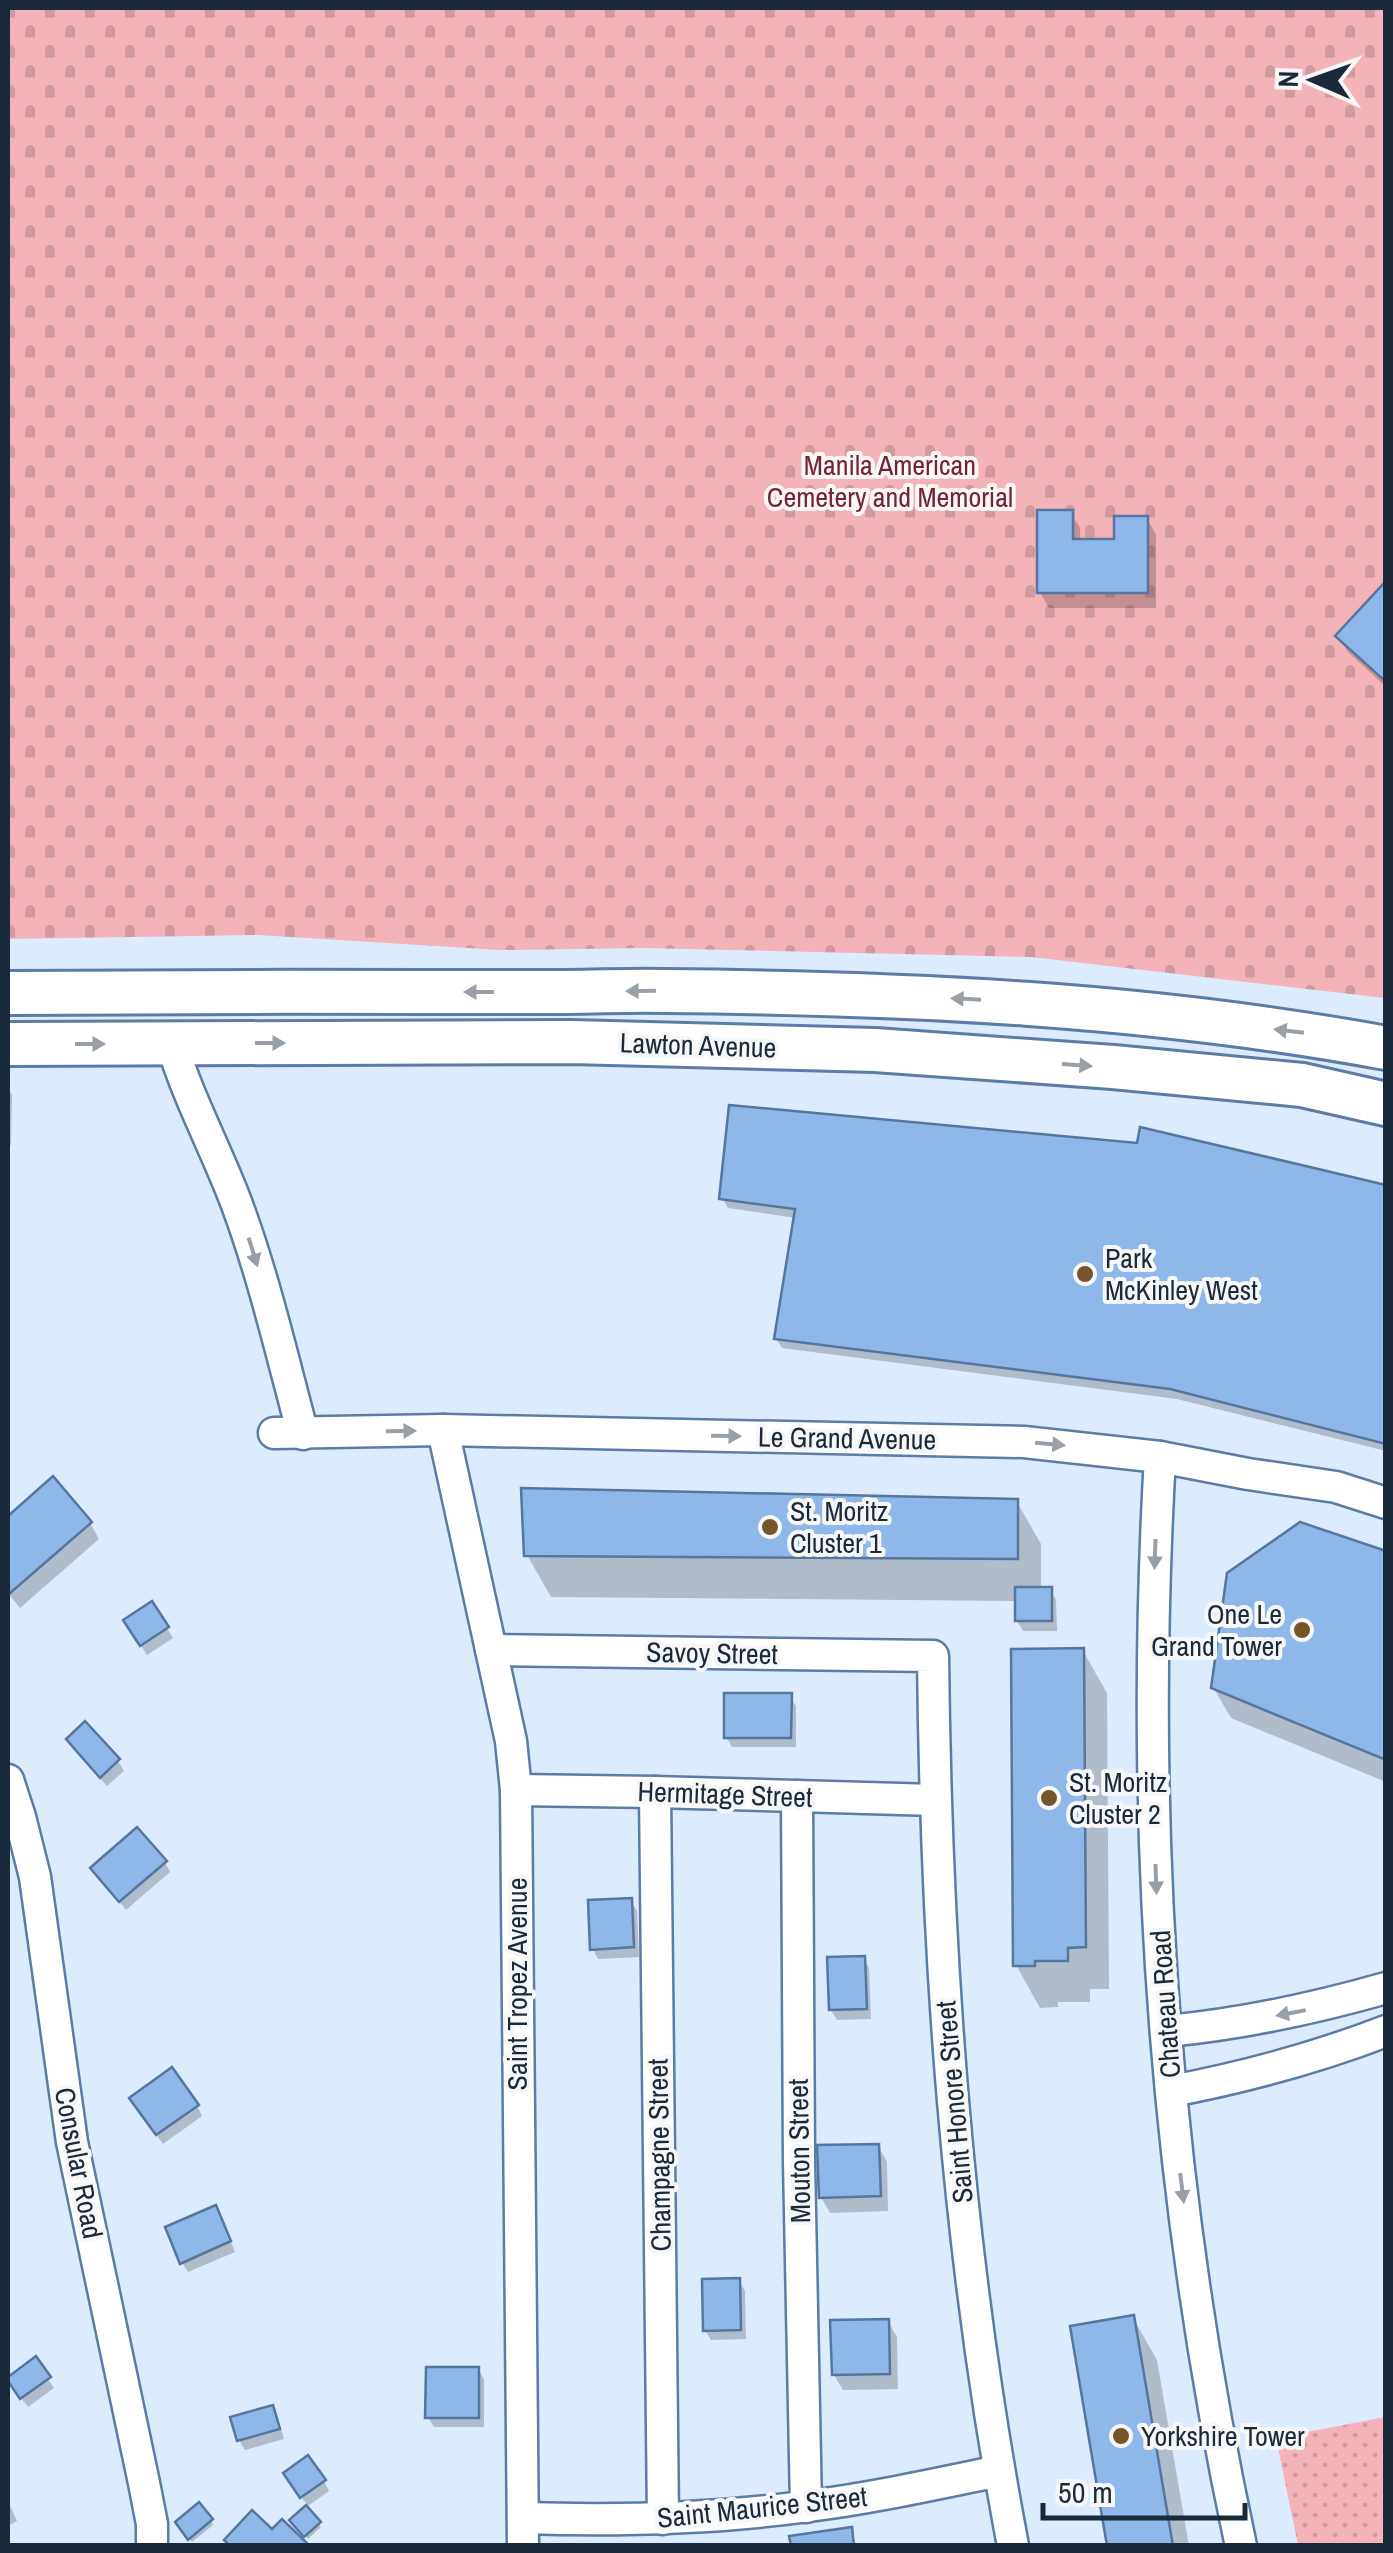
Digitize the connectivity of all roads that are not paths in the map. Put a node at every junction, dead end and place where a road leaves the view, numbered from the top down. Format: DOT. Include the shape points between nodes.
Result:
graph roads {
  1 [pos="8,993"];
  2 [pos="8,1044"];
  3 [pos="172,1044"];
  4 [pos="1386,1048"];
  5 [pos="1386,1104"];
  6 [pos="443,1430"];
  7 [pos="1160,1457"];
  8 [pos="1386,1503"];
  9 [pos="491,1650"];
  10 [pos="933,1656"];
  11 [pos="8,1780"];
  12 [pos="516,1790"];
  13 [pos="655,1792"];
  14 [pos="796,1796"];
  15 [pos="934,1800"];
  16 [pos="1386,1988"];
  17 [pos="1386,2030"];
  18 [pos="1167,2032"];
  19 [pos="1172,2092"];
  20 [pos="998,2470"];
  21 [pos="806,2507"];
  22 [pos="663,2519"];
  23 [pos="523,2532"];
  24 [pos="152,2546"];
  25 [pos="1012,2546"];
  26 [pos="1241,2546"];
  4 -- 1 [label="main road, Lawton Avenue, one-way" via="1128,1013 904,996"];
  2 -- 3 [label="main road, Lawton Avenue, one-way"];
  3 -- 5 [label="main road, Lawton Avenue, one-way" via="572,1042 875,1050 1302,1085"];
  3 -- 6 [label="street, Le Grand Avenue, one-way" via="252,1249 288,1433"];
  6 -- 7 [label="street, Le Grand Avenue, one-way" via="1024,1442"];
  6 -- 9 [label="street, Saint Tropez Avenue"];
  7 -- 8 [label="street, Le Grand Avenue" via="1336,1487"];
  7 -- 18 [label="street, Chateau Road, one-way" via="1152,1765"];
  9 -- 10 [label="street, Savoy Street"];
  9 -- 12 [label="street, Saint Tropez Avenue"];
  10 -- 15 [label="street, Saint Honore Street"];
  11 -- 24 [label="street, Consular Road" via="34,1877 72,2142"];
  12 -- 13 [label="street, Hermitage Street"];
  12 -- 23 [label="street, Saint Tropez Avenue"];
  13 -- 14 [label="street, Hermitage Street"];
  13 -- 22 [label="street, Champagne Street"];
  14 -- 15 [label="street, Hermitage Street"];
  14 -- 21 [label="street, Mouton Street"];
  15 -- 20 [label="street, Saint Honore Street" via="955,2136"];
  16 -- 18 [label="street, one-way" via="1305,2010"];
  17 -- 19 [label="street" via="1342,2048"];
  18 -- 19 [label="street, Chateau Road"];
  19 -- 26 [label="street, Chateau Road, one-way" via="1196,2296"];
  20 -- 21 [label="street, Saint Maurice Street"];
  20 -- 25 [label="street, Saint Honore Street"];
  21 -- 22 [label="street, Saint Maurice Street"];
  22 -- 23 [label="street, Saint Maurice Street"];
}
